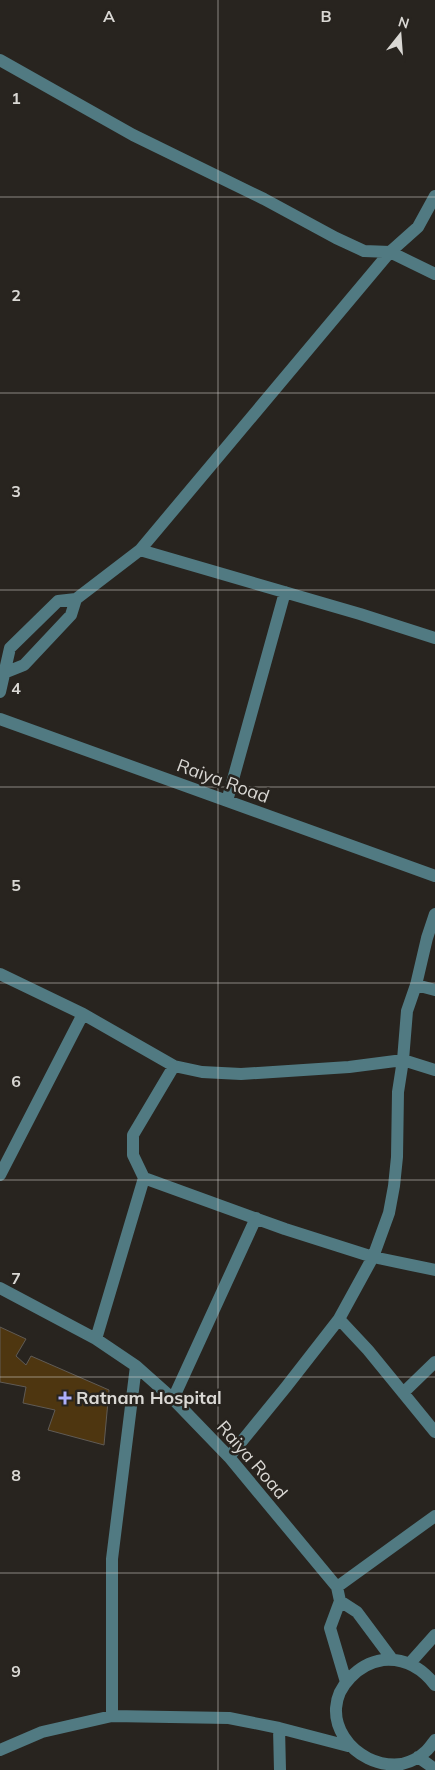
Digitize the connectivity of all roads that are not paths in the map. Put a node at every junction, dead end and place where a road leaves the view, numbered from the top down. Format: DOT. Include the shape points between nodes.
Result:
graph roads {
  1 [pos="0,60"];
  2 [pos="435,196"];
  3 [pos="390,252"];
  4 [pos="435,274"];
  5 [pos="140,550"];
  6 [pos="285,592"];
  7 [pos="76,599"];
  8 [pos="435,638"];
  9 [pos="4,673"];
  10 [pos="0,692"];
  11 [pos="0,719"];
  12 [pos="227,801"];
  13 [pos="435,876"];
  14 [pos="435,914"];
  15 [pos="0,974"];
  16 [pos="416,985"];
  17 [pos="435,990"];
  18 [pos="82,1014"];
  19 [pos="404,1060"];
  20 [pos="174,1066"];
  21 [pos="435,1070"];
  22 [pos="0,1175"];
  23 [pos="144,1178"];
  24 [pos="256,1218"];
  25 [pos="373,1257"];
  26 [pos="435,1270"];
  27 [pos="0,1288"];
  28 [pos="339,1319"];
  29 [pos="96,1339"];
  30 [pos="435,1362"];
  31 [pos="136,1366"];
  32 [pos="403,1393"];
  33 [pos="173,1399"];
  34 [pos="435,1432"];
  35 [pos="229,1457"];
  36 [pos="435,1516"];
  37 [pos="337,1586"];
  38 [pos="340,1601"];
  39 [pos="435,1635"];
  40 [pos="392,1659"];
  41 [pos="410,1663"];
  42 [pos="346,1682"];
  43 [pos="435,1685"];
  44 [pos="112,1716"];
  45 [pos="279,1728"];
  46 [pos="435,1740"];
  47 [pos="348,1746"];
  48 [pos="0,1750"];
  49 [pos="414,1763"];
  50 [pos="395,1768"];
  51 [pos="435,1769"];
  52 [pos="280,1770"];
  1 -- 3 [label="street" via="133,135 336,238 364,251"];
  2 -- 3 [label="street" via="418,227"];
  3 -- 4 [label="street"];
  3 -- 5 [label="street"];
  5 -- 6 [label="street"];
  5 -- 7 [label="street"];
  6 -- 8 [label="street"];
  6 -- 12 [label="street"];
  7 -- 9 [label="street" via="71,614 24,665"];
  7 -- 9 [label="street" via="58,601 10,648"];
  9 -- 10 [label="street"];
  11 -- 12 [label="street, Raiya Road"];
  12 -- 13 [label="street, Raiya Road"];
  14 -- 16 [label="street"];
  15 -- 18 [label="street"];
  16 -- 17 [label="street"];
  16 -- 19 [label="street" via="407,1010"];
  18 -- 20 [label="street"];
  18 -- 22 [label="street"];
  19 -- 20 [label="street" via="349,1068 241,1074 202,1072"];
  19 -- 21 [label="street"];
  19 -- 25 [label="street" via="398,1092 394,1186 389,1214"];
  20 -- 23 [label="street" via="133,1135 133,1155"];
  23 -- 24 [label="street"];
  23 -- 29 [label="street"];
  24 -- 25 [label="street"];
  24 -- 33 [label="street"];
  25 -- 26 [label="street"];
  25 -- 28 [label="street"];
  27 -- 29 [label="street, Raiya Road"];
  28 -- 32 [label="street"];
  28 -- 35 [label="street"];
  29 -- 31 [label="street, Raiya Road"];
  30 -- 32 [label="street"];
  31 -- 33 [label="street, Raiya Road"];
  31 -- 44 [label="street" via="112,1559"];
  32 -- 34 [label="street"];
  33 -- 35 [label="street, Raiya Road"];
  35 -- 37 [label="street, Raiya Road"];
  36 -- 37 [label="street"];
  37 -- 38 [label="street, Raiya Road"];
  38 -- 40 [label="street" via="357,1612"];
  38 -- 42 [label="street" via="330,1628"];
  39 -- 41 [label="street"];
  40 -- 41 [label="street"];
  40 -- 42 [label="street" via="374,1662 357,1670"];
  41 -- 43 [label="street"];
  42 -- 47 [label="street" via="338,1698 336,1714"];
  44 -- 45 [label="street" via="229,1718"];
  44 -- 48 [label="street" via="42,1732"];
  45 -- 47 [label="street"];
  45 -- 52 [label="street"];
  46 -- 49 [label="street"];
  47 -- 50 [label="street" via="368,1761"];
  49 -- 50 [label="street"];
  49 -- 51 [label="street"];
}
